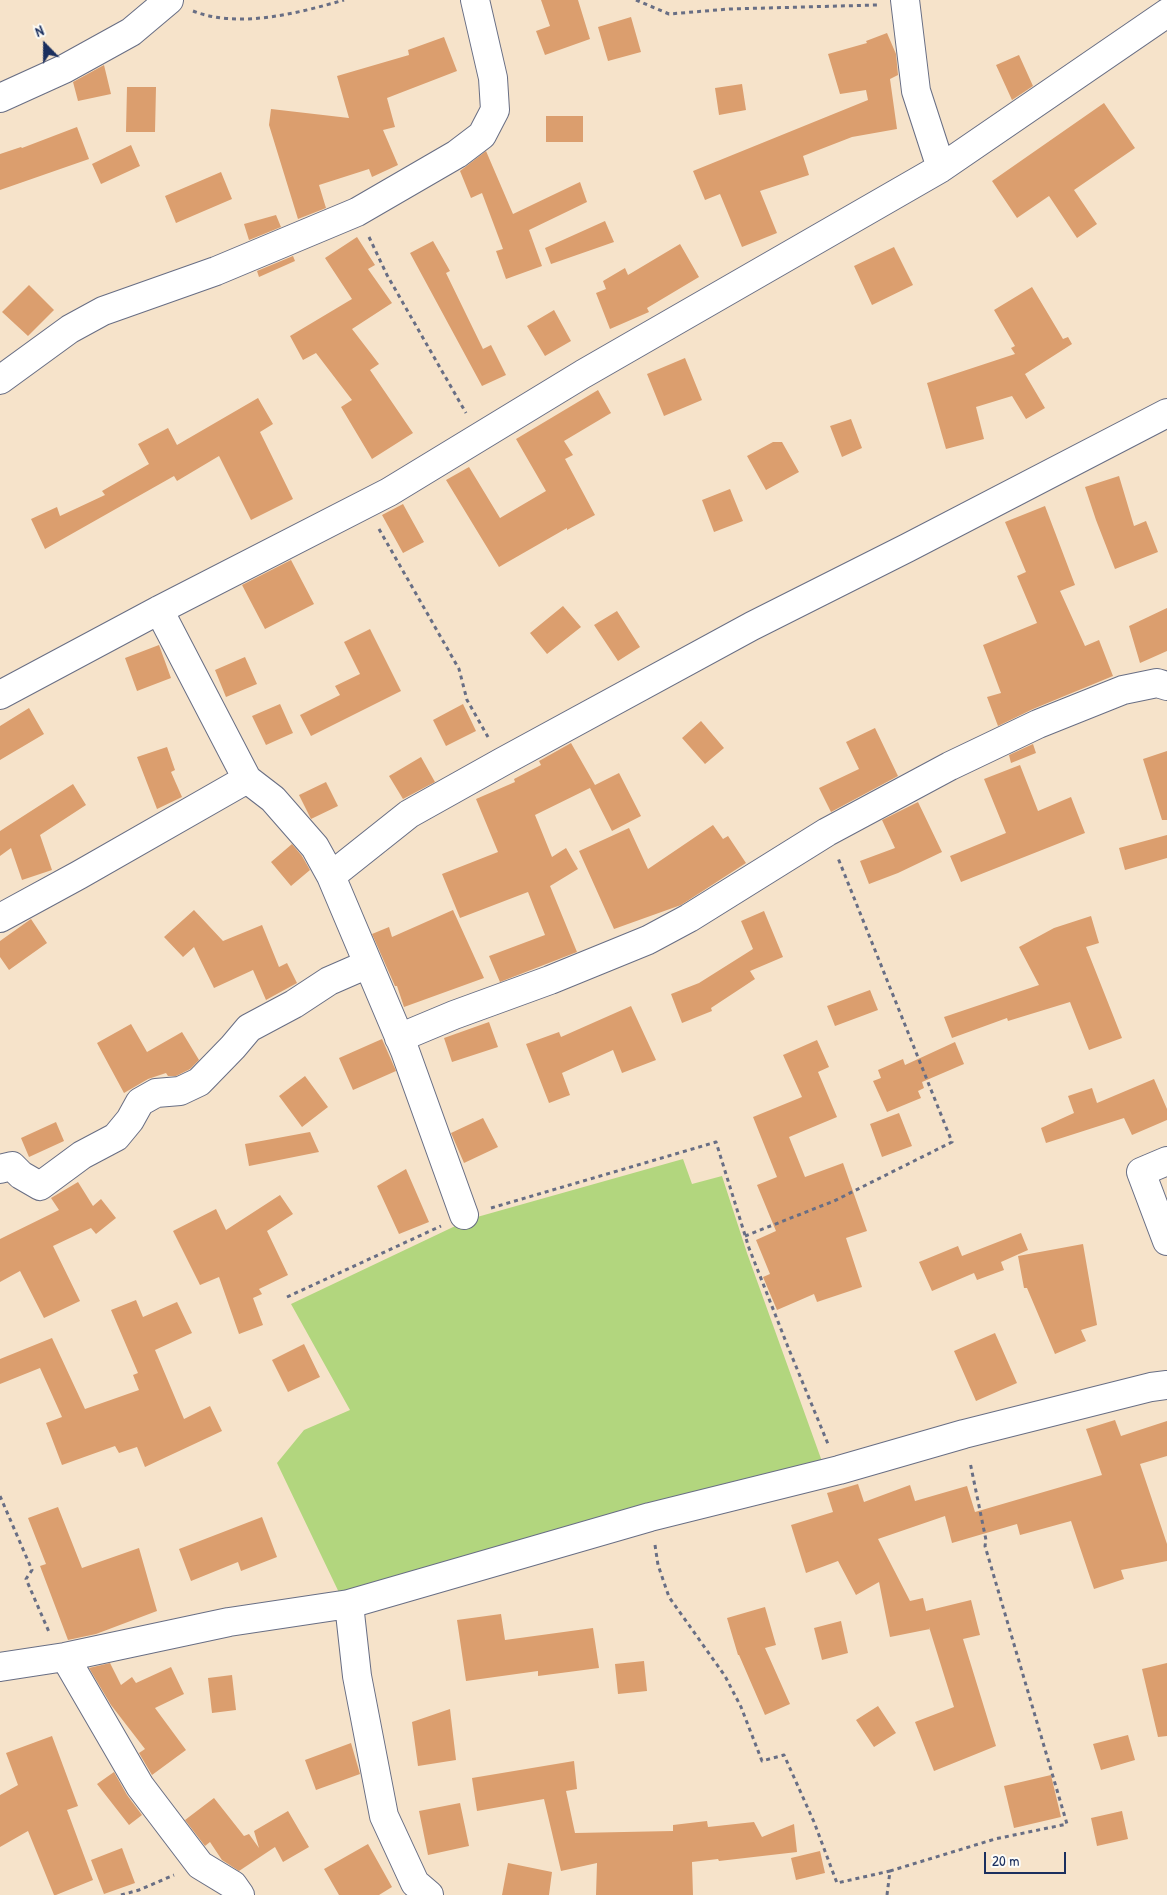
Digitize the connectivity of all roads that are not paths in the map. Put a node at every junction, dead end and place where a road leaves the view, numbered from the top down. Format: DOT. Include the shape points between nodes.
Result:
graph roads {
  1 [pos="168,0"];
  2 [pos="475,0"];
  3 [pos="905,2"];
  4 [pos="1167,13"];
  5 [pos="0,98"];
  6 [pos="941,168"];
  7 [pos="0,380"];
  8 [pos="1167,413"];
  9 [pos="159,610"];
  10 [pos="1167,686"];
  11 [pos="0,695"];
  12 [pos="247,779"];
  13 [pos="331,876"];
  14 [pos="0,918"];
  15 [pos="368,964"];
  16 [pos="399,1038"];
  17 [pos="1167,1161"];
  18 [pos="0,1169"];
  19 [pos="464,1216"];
  20 [pos="1167,1241"];
  21 [pos="1167,1385"];
  22 [pos="349,1604"];
  23 [pos="65,1657"];
  24 [pos="0,1667"];
  25 [pos="240,1895"];
  26 [pos="429,1895"];
  1 -- 5 [label="street" via="130,32 64,69"];
  2 -- 7 [label="street" via="493,78 495,110 482,135 457,154 357,212 216,271 103,311 70,329"];
  3 -- 6 [label="street" via="916,91"];
  4 -- 6 [label="street"];
  6 -- 9 [label="street" via="583,374 389,492"];
  8 -- 13 [label="street" via="752,626 502,762 409,814"];
  9 -- 11 [label="street"];
  9 -- 12 [label="street"];
  10 -- 16 [label="street" via="1157,683 1123,690 1038,724 950,766 827,832 648,940"];
  12 -- 13 [label="street" via="273,799 315,847"];
  12 -- 14 [label="street"];
  13 -- 15 [label="street"];
  15 -- 16 [label="street"];
  15 -- 18 [label="street" via="329,981 248,1028 199,1082 140,1102 116,1137 82,1155 40,1186 12,1166"];
  16 -- 19 [label="street"];
  17 -- 20 [label="street" via="1141,1172"];
  21 -- 22 [label="street" via="964,1434 839,1470 650,1517"];
  22 -- 23 [label="street" via="228,1622"];
  22 -- 26 [label="street" via="357,1676 384,1816 416,1884"];
  23 -- 24 [label="street"];
  23 -- 25 [label="street" via="140,1786 200,1865 233,1885"];
}
